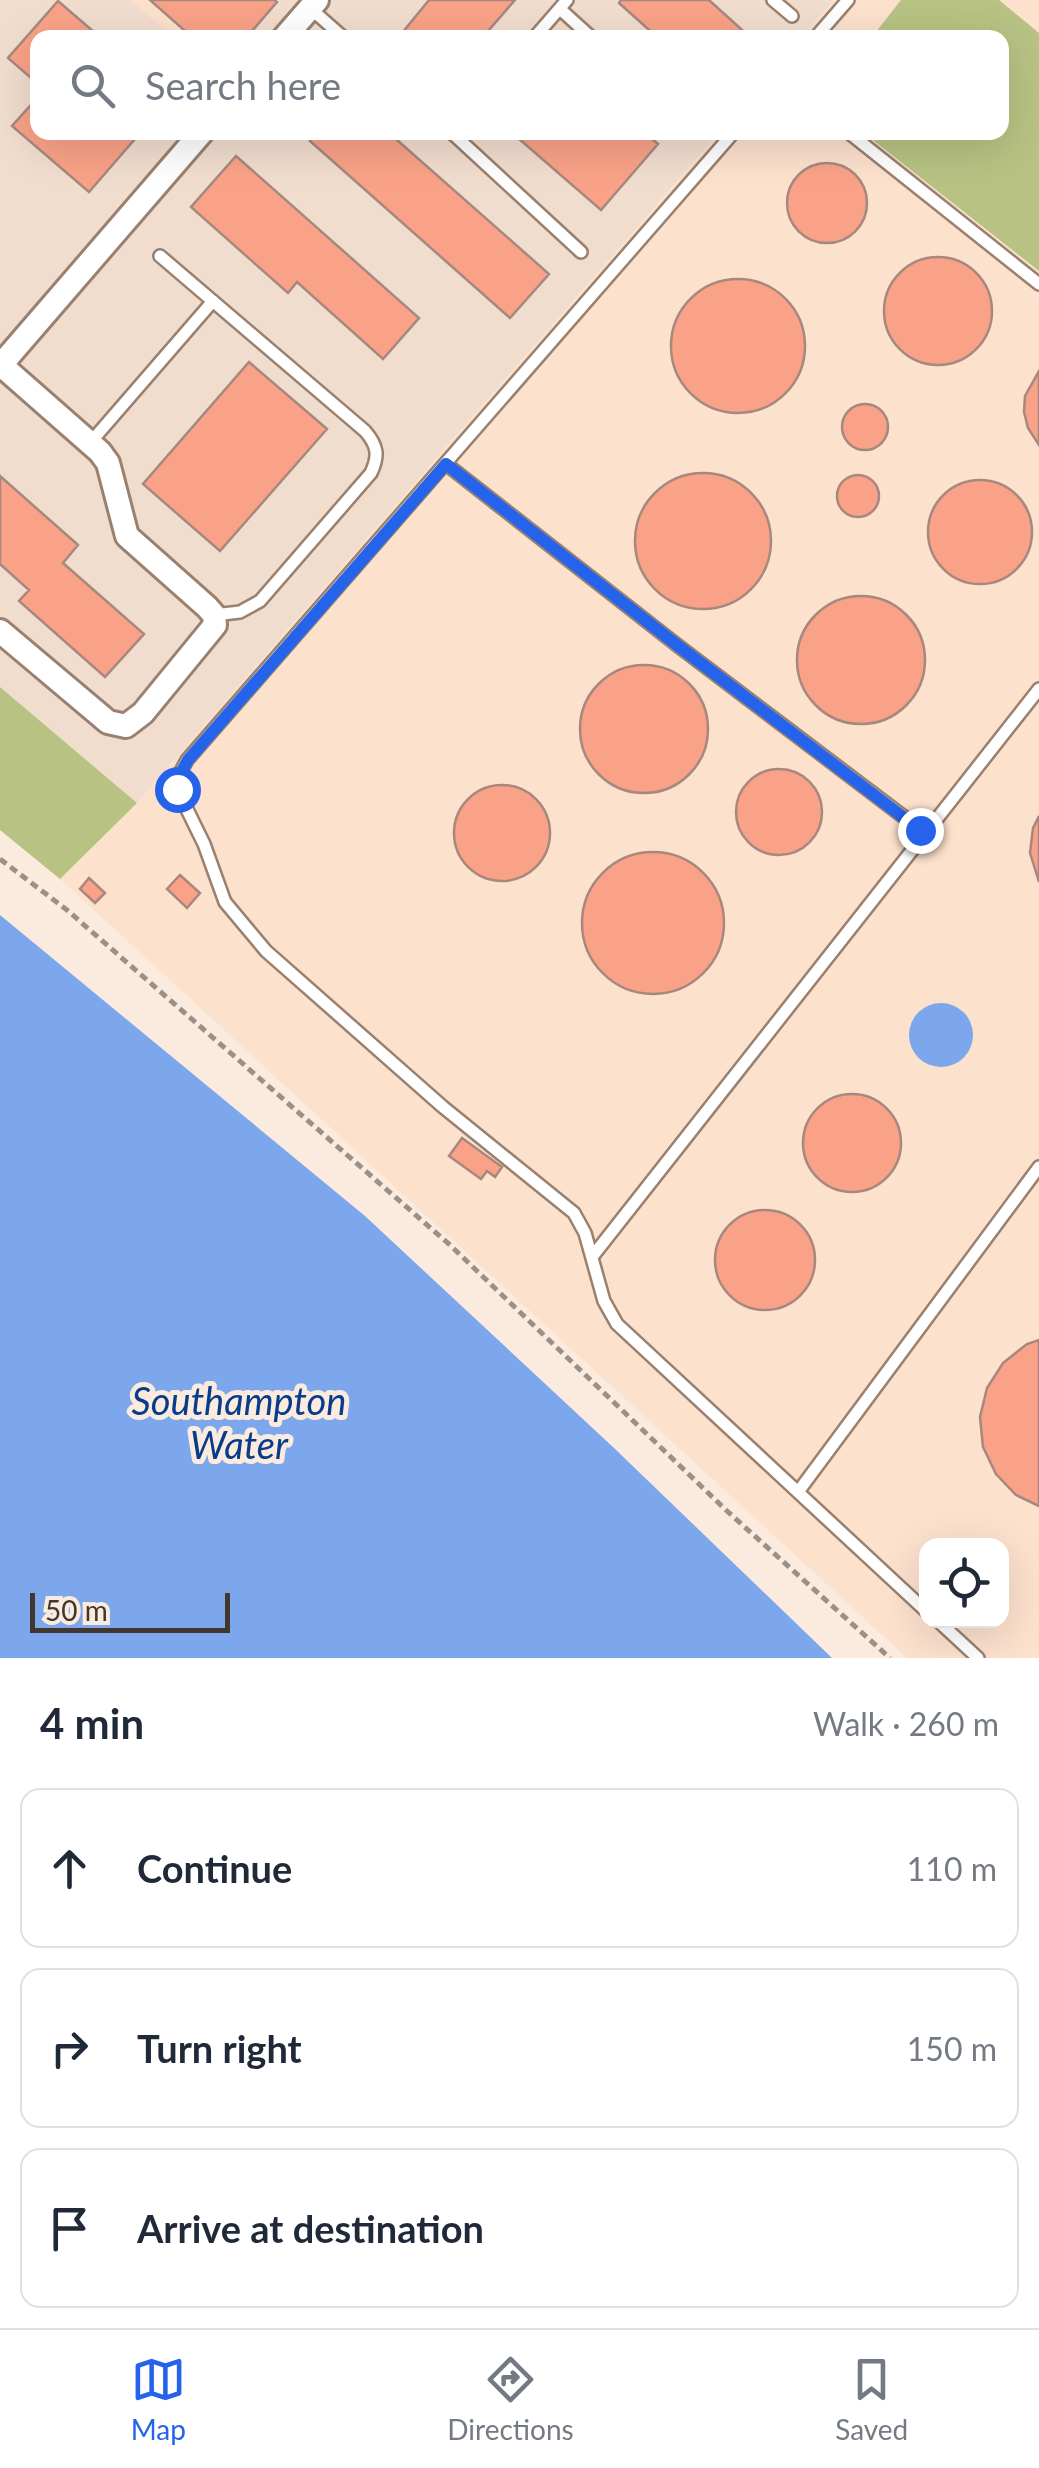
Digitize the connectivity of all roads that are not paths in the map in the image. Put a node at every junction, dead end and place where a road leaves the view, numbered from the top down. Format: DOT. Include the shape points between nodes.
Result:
graph roads {
  1 [pos="773,0"];
  2 [pos="848,0"];
  3 [pos="313,4"];
  4 [pos="564,4"];
  5 [pos="792,16"];
  6 [pos="291,30"];
  7 [pos="337,30"];
  8 [pos="541,30"];
  9 [pos="585,30"];
  10 [pos="823,30"];
  11 [pos="195,140"];
  12 [pos="461,140"];
  13 [pos="727,140"];
  14 [pos="858,140"];
  15 [pos="581,252"];
  16 [pos="160,256"];
  17 [pos="1039,284"];
  18 [pos="213,300"];
  19 [pos="0,366"];
  20 [pos="90,443"];
  21 [pos="446,464"];
  22 [pos="214,615"];
  23 [pos="0,630"];
  24 [pos="1039,688"];
  25 [pos="925,833"];
  26 [pos="1039,1166"];
  27 [pos="592,1257"];
  28 [pos="798,1492"];
  29 [pos="919,1604"];
  30 [pos="946,1628"];
  31 [pos="978,1658"];
  1 -- 5 [label="lane"];
  2 -- 10 [label="lane"];
  3 -- 6 [label="street"];
  3 -- 7 [label="lane"];
  4 -- 8 [label="lane"];
  4 -- 9 [label="lane"];
  11 -- 19 [label="street"];
  12 -- 15 [label="lane"];
  13 -- 21 [label="lane"];
  14 -- 17 [label="lane"];
  16 -- 18 [label="lane"];
  18 -- 20 [label="lane"];
  18 -- 22 [label="lane" via="365,431 377,450 371,473 260,601"];
  19 -- 20 [label="street"];
  20 -- 22 [label="street" via="108,463 127,536"];
  21 -- 25 [label="lane"];
  21 -- 27 [label="lane" via="188,760 177,789 225,902 256,940 443,1107 564,1204 580,1222"];
  22 -- 23 [label="street" via="210,634 126,726 108,722"];
  24 -- 25 [label="lane"];
  25 -- 27 [label="lane"];
  26 -- 28 [label="lane"];
  27 -- 28 [label="lane" via="616,1324"];
  28 -- 29 [label="lane"];
  30 -- 31 [label="lane"];
}
